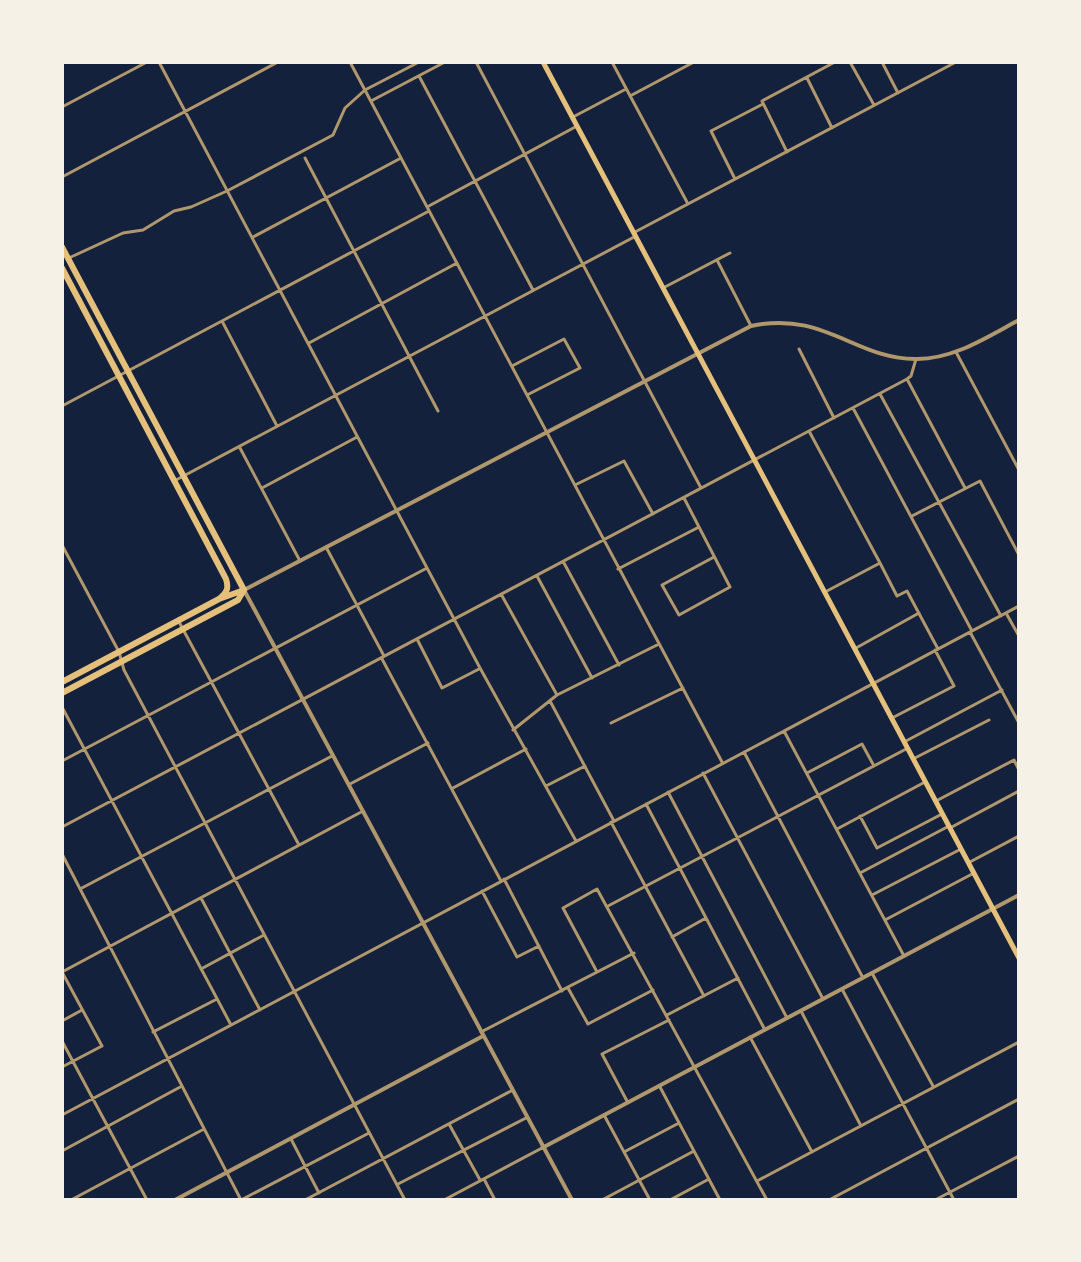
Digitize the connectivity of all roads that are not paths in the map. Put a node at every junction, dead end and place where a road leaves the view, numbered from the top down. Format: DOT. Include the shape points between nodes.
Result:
graph roads {
  1 [pos="147,62"];
  2 [pos="159,62"];
  3 [pos="278,62"];
  4 [pos="350,62"];
  5 [pos="419,62"];
  6 [pos="445,62"];
  7 [pos="476,62"];
  8 [pos="543,62"];
  9 [pos="612,62"];
  10 [pos="694,62"];
  11 [pos="835,62"];
  12 [pos="850,62"];
  13 [pos="882,62"];
  14 [pos="956,62"];
  15 [pos="419,76"];
  16 [pos="806,77"];
  17 [pos="626,89"];
  18 [pos="365,90"];
  19 [pos="898,93"];
  20 [pos="630,96"];
  21 [pos="371,101"];
  22 [pos="763,104"];
  23 [pos="874,105"];
  24 [pos="62,107"];
  25 [pos="184,111"];
  26 [pos="572,117"];
  27 [pos="577,126"];
  28 [pos="832,128"];
  29 [pos="787,152"];
  30 [pos="524,154"];
  31 [pos="305,158"];
  32 [pos="401,158"];
  33 [pos="62,177"];
  34 [pos="735,179"];
  35 [pos="475,181"];
  36 [pos="227,191"];
  37 [pos="326,198"];
  38 [pos="688,204"];
  39 [pos="428,209"];
  40 [pos="635,235"];
  41 [pos="251,238"];
  42 [pos="354,251"];
  43 [pos="65,253"];
  44 [pos="730,253"];
  45 [pos="717,260"];
  46 [pos="457,263"];
  47 [pos="581,264"];
  48 [pos="62,268"];
  49 [pos="663,288"];
  50 [pos="280,290"];
  51 [pos="533,290"];
  52 [pos="383,303"];
  53 [pos="484,315"];
  54 [pos="1019,320"];
  55 [pos="222,321"];
  56 [pos="751,326"];
  57 [pos="308,343"];
  58 [pos="799,349"];
  59 [pos="697,352"];
  60 [pos="956,352"];
  61 [pos="410,355"];
  62 [pos="916,359"];
  63 [pos="512,366"];
  64 [pos="128,371"];
  65 [pos="119,375"];
  66 [pos="907,379"];
  67 [pos="643,381"];
  68 [pos="880,394"];
  69 [pos="336,395"];
  70 [pos="527,395"];
  71 [pos="62,406"];
  72 [pos="853,408"];
  73 [pos="438,411"];
  74 [pos="834,418"];
  75 [pos="277,426"];
  76 [pos="546,431"];
  77 [pos="809,431"];
  78 [pos="357,437"];
  79 [pos="239,446"];
  80 [pos="754,460"];
  81 [pos="1017,463"];
  82 [pos="1019,470"];
  83 [pos="183,477"];
  84 [pos="174,481"];
  85 [pos="575,485"];
  86 [pos="261,488"];
  87 [pos="701,488"];
  88 [pos="965,488"];
  89 [pos="684,498"];
  90 [pos="939,502"];
  91 [pos="397,510"];
  92 [pos="653,514"];
  93 [pos="911,516"];
  94 [pos="699,527"];
  95 [pos="603,540"];
  96 [pos="62,545"];
  97 [pos="326,547"];
  98 [pos="1019,555"];
  99 [pos="714,557"];
  100 [pos="300,561"];
  101 [pos="563,561"];
  102 [pos="880,563"];
  103 [pos="427,568"];
  104 [pos="618,569"];
  105 [pos="537,575"];
  106 [pos="226,579"];
  107 [pos="244,590"];
  108 [pos="825,592"];
  109 [pos="501,594"];
  110 [pos="219,599"];
  111 [pos="357,605"];
  112 [pos="1019,606"];
  113 [pos="919,613"];
  114 [pos="1006,613"];
  115 [pos="1001,616"];
  116 [pos="454,618"];
  117 [pos="178,620"];
  118 [pos="183,629"];
  119 [pos="971,631"];
  120 [pos="1019,636"];
  121 [pos="417,639"];
  122 [pos="659,644"];
  123 [pos="276,648"];
  124 [pos="854,648"];
  125 [pos="937,650"];
  126 [pos="119,652"];
  127 [pos="383,656"];
  128 [pos="120,662"];
  129 [pos="619,665"];
  130 [pos="480,668"];
  131 [pos="592,678"];
  132 [pos="212,681"];
  133 [pos="62,682"];
  134 [pos="873,683"];
  135 [pos="683,688"];
  136 [pos="1002,690"];
  137 [pos="62,693"];
  138 [pos="557,695"];
  139 [pos="303,700"];
  140 [pos="550,701"];
  141 [pos="62,707"];
  142 [pos="148,715"];
  143 [pos="892,718"];
  144 [pos="989,720"];
  145 [pos="611,723"];
  146 [pos="1019,723"];
  147 [pos="513,730"];
  148 [pos="784,731"];
  149 [pos="240,734"];
  150 [pos="428,743"];
  151 [pos="906,745"];
  152 [pos="84,749"];
  153 [pos="526,749"];
  154 [pos="744,752"];
  155 [pos="333,755"];
  156 [pos="913,759"];
  157 [pos="62,761"];
  158 [pos="723,763"];
  159 [pos="585,766"];
  160 [pos="874,766"];
  161 [pos="176,768"];
  162 [pos="1019,770"];
  163 [pos="703,773"];
  164 [pos="807,773"];
  165 [pos="925,782"];
  166 [pos="349,785"];
  167 [pos="546,786"];
  168 [pos="453,788"];
  169 [pos="269,790"];
  170 [pos="1019,791"];
  171 [pos="668,792"];
  172 [pos="819,796"];
  173 [pos="112,801"];
  174 [pos="936,801"];
  175 [pos="646,804"];
  176 [pos="363,811"];
  177 [pos="942,814"];
  178 [pos="860,816"];
  179 [pos="778,817"];
  180 [pos="613,822"];
  181 [pos="205,824"];
  182 [pos="62,827"];
  183 [pos="949,827"];
  184 [pos="836,829"];
  185 [pos="1019,836"];
  186 [pos="738,838"];
  187 [pos="576,841"];
  188 [pos="299,845"];
  189 [pos="961,849"];
  190 [pos="62,854"];
  191 [pos="142,857"];
  192 [pos="701,857"];
  193 [pos="968,863"];
  194 [pos="680,868"];
  195 [pos="860,873"];
  196 [pos="974,873"];
  197 [pos="235,880"];
  198 [pos="502,880"];
  199 [pos="645,886"];
  200 [pos="80,889"];
  201 [pos="482,891"];
  202 [pos="871,895"];
  203 [pos="1019,895"];
  204 [pos="201,898"];
  205 [pos="608,906"];
  206 [pos="993,909"];
  207 [pos="172,913"];
  208 [pos="706,918"];
  209 [pos="885,920"];
  210 [pos="422,923"];
  211 [pos="264,935"];
  212 [pos="672,937"];
  213 [pos="539,946"];
  214 [pos="109,947"];
  215 [pos="230,953"];
  216 [pos="634,953"];
  217 [pos="904,956"];
  218 [pos="1019,958"];
  219 [pos="201,969"];
  220 [pos="62,972"];
  221 [pos="597,972"];
  222 [pos="872,973"];
  223 [pos="738,978"];
  224 [pos="863,978"];
  225 [pos="568,988"];
  226 [pos="842,989"];
  227 [pos="653,990"];
  228 [pos="294,991"];
  229 [pos="562,991"];
  230 [pos="704,996"];
  231 [pos="217,999"];
  232 [pos="823,999"];
  233 [pos="82,1010"];
  234 [pos="260,1010"];
  235 [pos="801,1011"];
  236 [pos="667,1015"];
  237 [pos="787,1018"];
  238 [pos="669,1020"];
  239 [pos="62,1021"];
  240 [pos="231,1025"];
  241 [pos="765,1030"];
  242 [pos="153,1032"];
  243 [pos="482,1034"];
  244 [pos="750,1037"];
  245 [pos="62,1041"];
  246 [pos="1019,1042"];
  247 [pos="167,1058"];
  248 [pos="73,1061"];
  249 [pos="62,1067"];
  250 [pos="695,1067"];
  251 [pos="182,1086"];
  252 [pos="659,1086"];
  253 [pos="934,1087"];
  254 [pos="511,1091"];
  255 [pos="93,1098"];
  256 [pos="1019,1099"];
  257 [pos="628,1102"];
  258 [pos="354,1104"];
  259 [pos="902,1104"];
  260 [pos="62,1115"];
  261 [pos="604,1115"];
  262 [pos="526,1118"];
  263 [pos="679,1123"];
  264 [pos="449,1124"];
  265 [pos="108,1126"];
  266 [pos="861,1126"];
  267 [pos="204,1129"];
  268 [pos="369,1133"];
  269 [pos="290,1138"];
  270 [pos="542,1148"];
  271 [pos="926,1149"];
  272 [pos="464,1150"];
  273 [pos="62,1151"];
  274 [pos="694,1151"];
  275 [pos="624,1152"];
  276 [pos="812,1152"];
  277 [pos="1019,1156"];
  278 [pos="383,1159"];
  279 [pos="306,1166"];
  280 [pos="130,1168"];
  281 [pos="226,1172"];
  282 [pos="709,1179"];
  283 [pos="482,1180"];
  284 [pos="639,1181"];
  285 [pos="757,1181"];
  286 [pos="397,1185"];
  287 [pos="950,1192"];
  288 [pos="319,1193"];
  289 [pos="612,1195"];
  290 [pos="71,1200"];
  291 [pos="147,1200"];
  292 [pos="175,1200"];
  293 [pos="241,1200"];
  294 [pos="305,1200"];
  295 [pos="405,1200"];
  296 [pos="444,1200"];
  297 [pos="495,1200"];
  298 [pos="572,1200"];
  299 [pos="602,1200"];
  300 [pos="615,1200"];
  301 [pos="650,1200"];
  302 [pos="670,1200"];
  303 [pos="720,1200"];
  304 [pos="767,1200"];
  305 [pos="829,1200"];
  306 [pos="935,1200"];
  307 [pos="954,1200"];
  1 -- 24 [label="street"];
  2 -- 25 [label="street"];
  3 -- 25 [label="street"];
  4 -- 18 [label="street"];
  5 -- 18 [label="street"];
  6 -- 15 [label="street"];
  7 -- 30 [label="street"];
  8 -- 26 [label="main road"];
  9 -- 17 [label="street"];
  10 -- 20 [label="street"];
  11 -- 16 [label="street"];
  12 -- 23 [label="street"];
  13 -- 19 [label="street"];
  14 -- 19 [label="street"];
  15 -- 21 [label="street"];
  15 -- 35 [label="street"];
  16 -- 22 [label="street"];
  16 -- 28 [label="street"];
  17 -- 20 [label="street"];
  17 -- 26 [label="street"];
  18 -- 21 [label="street"];
  18 -- 36 [label="street" via="345,108 333,135"];
  19 -- 23 [label="street"];
  20 -- 38 [label="street"];
  21 -- 32 [label="street"];
  22 -- 29 [label="street"];
  22 -- 34 [label="street" via="711,131"];
  23 -- 28 [label="street"];
  25 -- 33 [label="street"];
  25 -- 36 [label="street"];
  26 -- 27 [label="main road"];
  27 -- 30 [label="street"];
  27 -- 40 [label="main road"];
  28 -- 29 [label="street"];
  29 -- 34 [label="street"];
  30 -- 35 [label="street"];
  30 -- 47 [label="street"];
  31 -- 37 [label="street"];
  32 -- 37 [label="street"];
  32 -- 39 [label="street"];
  34 -- 38 [label="street"];
  35 -- 39 [label="street"];
  35 -- 51 [label="street"];
  36 -- 41 [label="street"];
  36 -- 43 [label="street" via="174,211 143,230"];
  37 -- 41 [label="street"];
  37 -- 42 [label="street"];
  38 -- 40 [label="street"];
  39 -- 42 [label="street"];
  39 -- 46 [label="street"];
  40 -- 47 [label="street"];
  40 -- 49 [label="main road"];
  41 -- 50 [label="street"];
  42 -- 50 [label="street"];
  42 -- 52 [label="street"];
  43 -- 64 [label="main road"];
  44 -- 45 [label="street"];
  45 -- 49 [label="street"];
  45 -- 56 [label="street"];
  46 -- 52 [label="street"];
  46 -- 53 [label="street"];
  47 -- 51 [label="street"];
  47 -- 67 [label="street"];
  48 -- 65 [label="main road"];
  49 -- 59 [label="main road"];
  50 -- 55 [label="street"];
  50 -- 57 [label="street"];
  51 -- 53 [label="street"];
  52 -- 57 [label="street"];
  52 -- 61 [label="street"];
  53 -- 61 [label="street"];
  53 -- 63 [label="street"];
  54 -- 60 [label="street"];
  55 -- 64 [label="street"];
  55 -- 75 [label="street"];
  56 -- 59 [label="street"];
  56 -- 62 [label="street" via="809,325 883,353"];
  57 -- 69 [label="street"];
  58 -- 74 [label="street"];
  59 -- 67 [label="street"];
  59 -- 80 [label="main road"];
  60 -- 62 [label="street"];
  60 -- 81 [label="street"];
  61 -- 69 [label="street"];
  61 -- 73 [label="street"];
  62 -- 66 [label="street"];
  63 -- 70 [label="street"];
  63 -- 70 [label="street" via="564,339 580,368"];
  64 -- 65 [label="street"];
  64 -- 83 [label="main road"];
  65 -- 71 [label="street"];
  65 -- 84 [label="main road"];
  66 -- 68 [label="street"];
  66 -- 88 [label="street"];
  67 -- 76 [label="street"];
  67 -- 87 [label="street"];
  68 -- 72 [label="street"];
  68 -- 90 [label="street"];
  69 -- 75 [label="street"];
  69 -- 78 [label="street"];
  70 -- 76 [label="street"];
  72 -- 74 [label="street"];
  72 -- 93 [label="street"];
  74 -- 77 [label="street"];
  75 -- 79 [label="street"];
  76 -- 85 [label="street"];
  76 -- 91 [label="street"];
  77 -- 80 [label="street"];
  77 -- 102 [label="street"];
  78 -- 86 [label="street"];
  78 -- 91 [label="street"];
  79 -- 83 [label="street"];
  79 -- 86 [label="street"];
  80 -- 87 [label="street"];
  80 -- 108 [label="main road"];
  81 -- 82 [label="street"];
  83 -- 84 [label="street"];
  83 -- 107 [label="main road"];
  84 -- 106 [label="main road"];
  85 -- 92 [label="street" via="624,461"];
  85 -- 95 [label="street"];
  86 -- 100 [label="street"];
  87 -- 89 [label="street"];
  88 -- 90 [label="street"];
  88 -- 98 [label="street" via="980,481"];
  89 -- 92 [label="street"];
  89 -- 94 [label="street"];
  90 -- 93 [label="street"];
  90 -- 115 [label="street"];
  91 -- 97 [label="street"];
  91 -- 103 [label="street"];
  92 -- 95 [label="street"];
  93 -- 119 [label="street"];
  94 -- 99 [label="street"];
  94 -- 104 [label="street"];
  95 -- 101 [label="street"];
  95 -- 104 [label="street"];
  96 -- 126 [label="street"];
  97 -- 100 [label="street"];
  97 -- 111 [label="street"];
  99 -- 99 [label="street" via="662,585 679,615 730,587"];
  100 -- 107 [label="street"];
  101 -- 105 [label="street"];
  101 -- 129 [label="street"];
  102 -- 108 [label="street"];
  102 -- 113 [label="street" via="897,596 907,591"];
  103 -- 111 [label="street"];
  103 -- 116 [label="street"];
  104 -- 122 [label="street"];
  105 -- 109 [label="street"];
  105 -- 131 [label="street"];
  106 -- 107 [label="main road"];
  106 -- 110 [label="main road" via="226,593"];
  107 -- 110 [label="main road"];
  107 -- 118 [label="main road" via="238,600"];
  107 -- 123 [label="street"];
  108 -- 124 [label="main road"];
  109 -- 116 [label="street"];
  109 -- 138 [label="street"];
  110 -- 117 [label="main road"];
  111 -- 123 [label="street"];
  111 -- 127 [label="street"];
  112 -- 114 [label="street"];
  113 -- 124 [label="street"];
  113 -- 125 [label="street"];
  114 -- 115 [label="street"];
  114 -- 120 [label="street"];
  115 -- 119 [label="street"];
  116 -- 121 [label="street"];
  116 -- 130 [label="street"];
  117 -- 118 [label="street"];
  117 -- 126 [label="main road"];
  118 -- 128 [label="main road"];
  118 -- 132 [label="street"];
  119 -- 125 [label="street"];
  119 -- 136 [label="street"];
  121 -- 127 [label="street"];
  121 -- 130 [label="street" via="442,688"];
  122 -- 129 [label="street"];
  122 -- 135 [label="street"];
  123 -- 132 [label="street"];
  123 -- 139 [label="street"];
  124 -- 134 [label="main road"];
  125 -- 134 [label="street"];
  125 -- 143 [label="street" via="954,686"];
  126 -- 128 [label="street"];
  126 -- 133 [label="main road"];
  127 -- 139 [label="street"];
  127 -- 150 [label="street"];
  128 -- 137 [label="main road"];
  128 -- 142 [label="street"];
  129 -- 131 [label="street"];
  130 -- 147 [label="street"];
  131 -- 138 [label="street"];
  132 -- 142 [label="street"];
  132 -- 149 [label="street"];
  134 -- 143 [label="main road"];
  134 -- 148 [label="street"];
  135 -- 145 [label="street"];
  135 -- 158 [label="street"];
  136 -- 146 [label="street"];
  136 -- 151 [label="street"];
  138 -- 140 [label="street"];
  139 -- 149 [label="street"];
  139 -- 155 [label="street"];
  140 -- 147 [label="street"];
  140 -- 159 [label="street"];
  141 -- 152 [label="street"];
  142 -- 152 [label="street"];
  142 -- 161 [label="street"];
  143 -- 151 [label="main road"];
  144 -- 156 [label="street"];
  147 -- 153 [label="street"];
  148 -- 154 [label="street"];
  148 -- 164 [label="street"];
  149 -- 161 [label="street"];
  149 -- 169 [label="street"];
  150 -- 166 [label="street"];
  150 -- 168 [label="street"];
  151 -- 156 [label="main road"];
  151 -- 160 [label="street"];
  152 -- 157 [label="street"];
  152 -- 173 [label="street"];
  153 -- 167 [label="street"];
  153 -- 168 [label="street"];
  154 -- 158 [label="street"];
  154 -- 179 [label="street"];
  155 -- 166 [label="street"];
  155 -- 169 [label="street"];
  156 -- 165 [label="main road"];
  158 -- 163 [label="street"];
  159 -- 167 [label="street"];
  159 -- 180 [label="street"];
  160 -- 164 [label="street" via="862,744"];
  160 -- 172 [label="street"];
  161 -- 173 [label="street"];
  161 -- 181 [label="street"];
  162 -- 174 [label="street" via="1014,760"];
  163 -- 171 [label="street"];
  163 -- 186 [label="street"];
  164 -- 172 [label="street"];
  165 -- 174 [label="main road"];
  165 -- 178 [label="street"];
  166 -- 176 [label="street"];
  167 -- 187 [label="street"];
  168 -- 198 [label="street"];
  169 -- 181 [label="street"];
  169 -- 188 [label="street"];
  170 -- 183 [label="street"];
  171 -- 175 [label="street"];
  171 -- 192 [label="street"];
  172 -- 179 [label="street"];
  172 -- 184 [label="street"];
  173 -- 182 [label="street"];
  173 -- 191 [label="street"];
  174 -- 177 [label="main road"];
  175 -- 180 [label="street"];
  175 -- 194 [label="street"];
  176 -- 188 [label="street"];
  176 -- 210 [label="street"];
  177 -- 178 [label="street" via="877,848"];
  177 -- 183 [label="main road"];
  178 -- 184 [label="street"];
  179 -- 186 [label="street"];
  179 -- 224 [label="street"];
  180 -- 187 [label="street"];
  180 -- 199 [label="street"];
  181 -- 191 [label="street"];
  181 -- 197 [label="street"];
  183 -- 189 [label="main road"];
  183 -- 195 [label="street"];
  184 -- 195 [label="street"];
  185 -- 193 [label="street"];
  186 -- 192 [label="street"];
  186 -- 232 [label="street"];
  187 -- 198 [label="street"];
  188 -- 197 [label="street"];
  189 -- 193 [label="main road"];
  189 -- 202 [label="street"];
  190 -- 200 [label="street"];
  191 -- 200 [label="street"];
  191 -- 207 [label="street"];
  192 -- 194 [label="street"];
  192 -- 237 [label="street"];
  193 -- 196 [label="main road"];
  194 -- 199 [label="street"];
  194 -- 208 [label="street"];
  195 -- 202 [label="street"];
  196 -- 206 [label="main road"];
  196 -- 209 [label="street"];
  197 -- 204 [label="street"];
  197 -- 211 [label="street"];
  198 -- 201 [label="street"];
  198 -- 213 [label="street"];
  199 -- 205 [label="street"];
  199 -- 212 [label="street"];
  200 -- 214 [label="street"];
  201 -- 210 [label="street"];
  201 -- 213 [label="street" via="517,957"];
  202 -- 209 [label="street"];
  203 -- 206 [label="street"];
  204 -- 207 [label="street"];
  204 -- 215 [label="street"];
  205 -- 216 [label="street"];
  205 -- 221 [label="street" via="597,889 563,908"];
  206 -- 217 [label="street"];
  206 -- 218 [label="main road"];
  207 -- 214 [label="street"];
  207 -- 219 [label="street"];
  208 -- 212 [label="street"];
  208 -- 223 [label="street"];
  209 -- 217 [label="street"];
  210 -- 228 [label="street"];
  210 -- 243 [label="street"];
  211 -- 215 [label="street"];
  211 -- 228 [label="street"];
  212 -- 230 [label="street"];
  213 -- 229 [label="street"];
  214 -- 220 [label="street"];
  214 -- 242 [label="street"];
  215 -- 219 [label="street"];
  215 -- 234 [label="street"];
  216 -- 221 [label="street"];
  216 -- 227 [label="street"];
  217 -- 222 [label="street"];
  219 -- 231 [label="street"];
  220 -- 233 [label="street"];
  221 -- 225 [label="street"];
  222 -- 224 [label="street"];
  222 -- 253 [label="street"];
  223 -- 230 [label="street"];
  223 -- 241 [label="street"];
  224 -- 226 [label="street"];
  225 -- 227 [label="street" via="588,1024"];
  225 -- 229 [label="street"];
  226 -- 232 [label="street"];
  226 -- 259 [label="street"];
  227 -- 236 [label="street"];
  228 -- 234 [label="street"];
  228 -- 258 [label="street"];
  229 -- 243 [label="street"];
  230 -- 236 [label="street"];
  231 -- 240 [label="street"];
  231 -- 242 [label="street"];
  232 -- 235 [label="street"];
  233 -- 239 [label="street"];
  233 -- 248 [label="street" via="102,1046"];
  234 -- 240 [label="street"];
  235 -- 237 [label="street"];
  235 -- 266 [label="street"];
  236 -- 238 [label="street"];
  237 -- 241 [label="street"];
  238 -- 250 [label="street"];
  238 -- 257 [label="street" via="602,1054"];
  240 -- 247 [label="street"];
  241 -- 244 [label="street"];
  242 -- 247 [label="street"];
  243 -- 254 [label="street"];
  243 -- 258 [label="street"];
  244 -- 250 [label="street"];
  244 -- 276 [label="street"];
  245 -- 248 [label="street"];
  246 -- 253 [label="street"];
  247 -- 251 [label="street"];
  247 -- 255 [label="street"];
  248 -- 249 [label="street"];
  248 -- 255 [label="street"];
  250 -- 252 [label="street"];
  250 -- 285 [label="street"];
  251 -- 265 [label="street"];
  251 -- 267 [label="street"];
  252 -- 257 [label="street"];
  252 -- 263 [label="street"];
  253 -- 259 [label="street"];
  254 -- 262 [label="street"];
  254 -- 264 [label="street"];
  255 -- 260 [label="street"];
  255 -- 265 [label="street"];
  256 -- 271 [label="street"];
  257 -- 261 [label="street"];
  258 -- 268 [label="street"];
  258 -- 269 [label="street"];
  259 -- 266 [label="street"];
  259 -- 271 [label="street"];
  261 -- 270 [label="street"];
  261 -- 275 [label="street"];
  262 -- 270 [label="street"];
  262 -- 272 [label="street"];
  263 -- 274 [label="street"];
  263 -- 275 [label="street"];
  264 -- 272 [label="street"];
  264 -- 278 [label="street"];
  265 -- 273 [label="street"];
  265 -- 280 [label="street"];
  266 -- 276 [label="street"];
  267 -- 280 [label="street"];
  267 -- 281 [label="street"];
  268 -- 278 [label="street"];
  268 -- 279 [label="street"];
  269 -- 279 [label="street"];
  269 -- 281 [label="street"];
  270 -- 283 [label="street"];
  270 -- 298 [label="street"];
  271 -- 287 [label="street"];
  271 -- 305 [label="street"];
  272 -- 283 [label="street"];
  272 -- 286 [label="street"];
  274 -- 282 [label="street"];
  274 -- 284 [label="street"];
  275 -- 284 [label="street"];
  276 -- 285 [label="street"];
  277 -- 287 [label="street"];
  278 -- 286 [label="street"];
  278 -- 288 [label="street"];
  279 -- 288 [label="street"];
  279 -- 293 [label="street"];
  280 -- 290 [label="street"];
  280 -- 291 [label="street"];
  281 -- 292 [label="street"];
  281 -- 293 [label="street"];
  282 -- 302 [label="street"];
  282 -- 303 [label="street"];
  283 -- 296 [label="street"];
  283 -- 297 [label="street"];
  284 -- 289 [label="street"];
  284 -- 301 [label="street"];
  285 -- 304 [label="street"];
  286 -- 295 [label="street"];
  287 -- 306 [label="street"];
  287 -- 307 [label="street"];
  288 -- 294 [label="street"];
  289 -- 299 [label="street"];
  289 -- 300 [label="street"];
}
